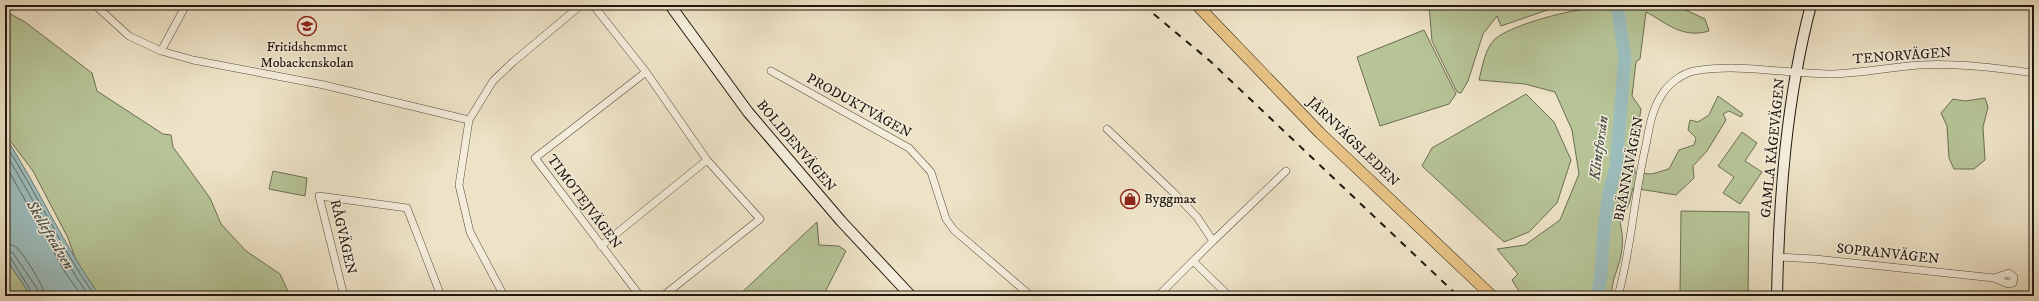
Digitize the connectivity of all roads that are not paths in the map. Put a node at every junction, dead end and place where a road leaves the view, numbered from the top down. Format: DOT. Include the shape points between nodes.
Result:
graph roads {
  1 [pos="95,5"];
  2 [pos="186,5"];
  3 [pos="581,5"];
  4 [pos="593,5"];
  5 [pos="670,5"];
  6 [pos="1197,5"];
  7 [pos="1811,5"];
  8 [pos="161,51"];
  9 [pos="771,71"];
  10 [pos="646,72"];
  11 [pos="1795,72"];
  12 [pos="2034,74"];
  13 [pos="469,120"];
  14 [pos="1107,129"];
  15 [pos="707,160"];
  16 [pos="1286,172"];
  17 [pos="1214,241"];
  18 [pos="601,246"];
  19 [pos="1778,257"];
  20 [pos="1193,261"];
  21 [pos="1994,278"];
  22 [pos="344,296"];
  23 [pos="442,296"];
  24 [pos="504,296"];
  25 [pos="640,296"];
  26 [pos="664,296"];
  27 [pos="911,296"];
  28 [pos="1031,296"];
  29 [pos="1158,296"];
  30 [pos="1229,296"];
  31 [pos="1492,296"];
  32 [pos="1618,296"];
  33 [pos="1777,296"];
  1 -- 8 [label="street" via="129,36"];
  2 -- 8 [label="street"];
  3 -- 13 [label="street" via="494,81"];
  4 -- 10 [label="street"];
  5 -- 27 [label="main road, BOLIDENVÄGEN" via="748,112 841,221"];
  6 -- 31 [label="main road, JÄRNVÄGSLEDEN" via="1320,133"];
  7 -- 11 [label="main road, GAMLA KÅGEVÄGEN"];
  8 -- 13 [label="street" via="194,60 324,85"];
  9 -- 28 [label="street, PRODUKTVÄGEN" via="909,148 931,172 946,219 954,230"];
  10 -- 15 [label="street"];
  10 -- 18 [label="street, TIMOTEJVÄGEN" via="535,158"];
  11 -- 12 [label="street, TENORVÄGEN" via="1832,74 1927,65 1960,65"];
  11 -- 19 [label="main road, GAMLA KÅGEVÄGEN" via="1782,174"];
  11 -- 32 [label="street, BRÄNNAVÄGEN" via="1723,67 1692,72 1675,80 1660,96 1650,124 1638,178 1629,244"];
  13 -- 24 [label="street" via="459,185 470,232"];
  14 -- 17 [label="street" via="1197,217"];
  15 -- 18 [label="street"];
  15 -- 26 [label="street" via="760,219"];
  16 -- 17 [label="street"];
  17 -- 20 [label="street"];
  18 -- 25 [label="street, TIMOTEJVÄGEN"];
  19 -- 21 [label="street, SOPRANVÄGEN"];
  19 -- 33 [label="main road, GAMLA KÅGEVÄGEN"];
  20 -- 29 [label="street"];
  20 -- 30 [label="street"];
  22 -- 23 [label="street, RÅGVÄGEN" via="319,196 407,208"];
}
